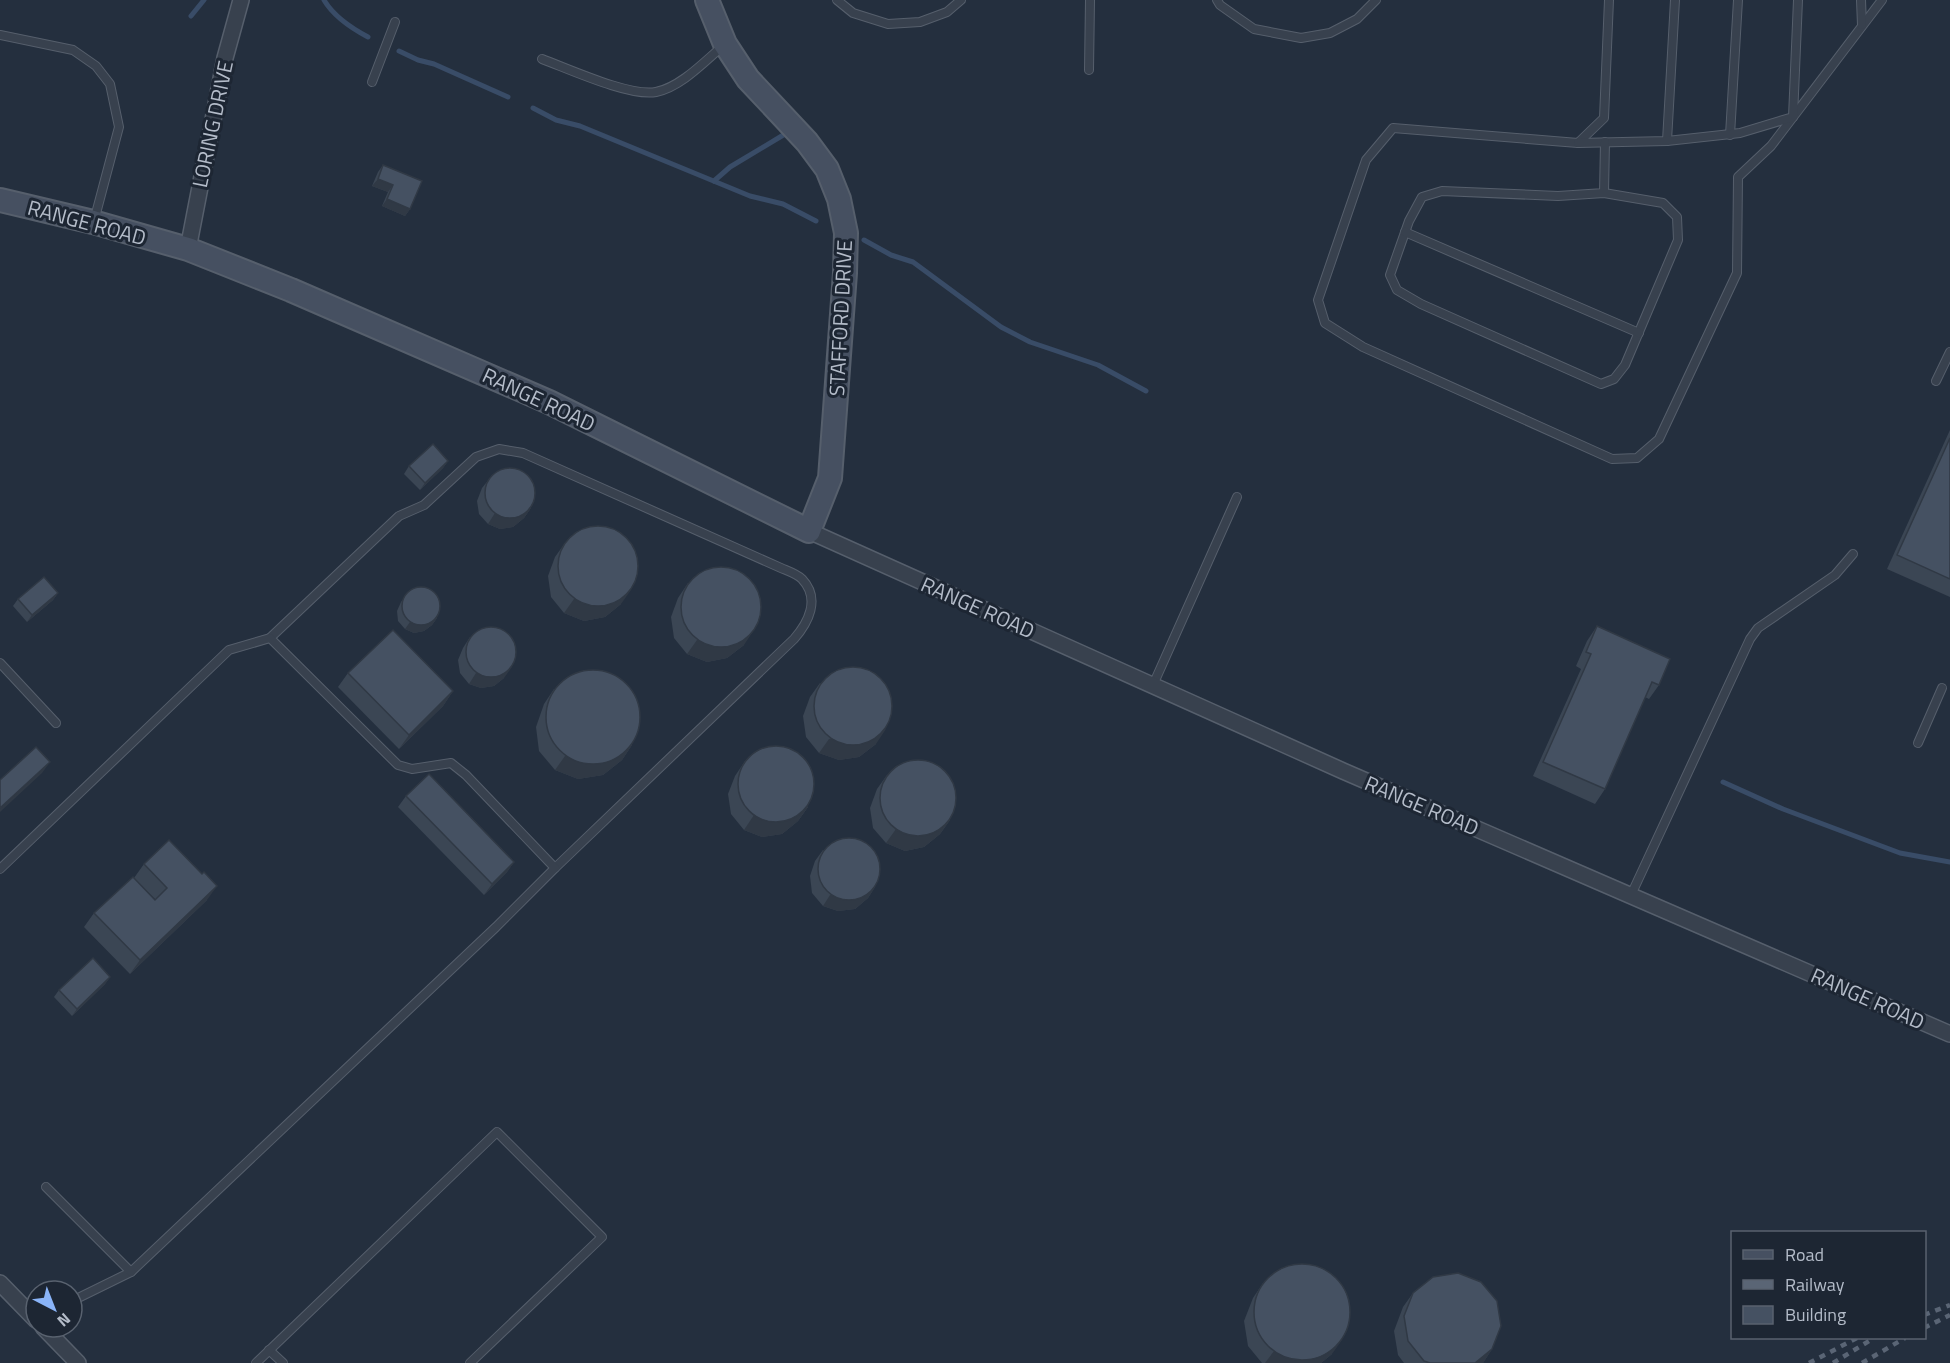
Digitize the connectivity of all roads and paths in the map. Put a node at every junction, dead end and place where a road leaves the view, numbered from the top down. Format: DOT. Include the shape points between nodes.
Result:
graph roads {
  1 [pos="241,0"];
  2 [pos="707,0"];
  3 [pos="837,0"];
  4 [pos="962,0"];
  5 [pos="1090,0"];
  6 [pos="1217,0"];
  7 [pos="1376,0"];
  8 [pos="1609,0"];
  9 [pos="1675,0"];
  10 [pos="1738,0"];
  11 [pos="1798,0"];
  12 [pos="1861,0"];
  13 [pos="1882,0"];
  14 [pos="396,22"];
  15 [pos="1862,26"];
  16 [pos="0,35"];
  17 [pos="725,44"];
  18 [pos="542,60"];
  19 [pos="1089,70"];
  20 [pos="372,82"];
  21 [pos="1793,117"];
  22 [pos="1730,135"];
  23 [pos="1667,141"];
  24 [pos="1605,142"];
  25 [pos="1578,143"];
  26 [pos="1604,193"];
  27 [pos="0,200"];
  28 [pos="93,222"];
  29 [pos="1405,232"];
  30 [pos="188,249"];
  31 [pos="1639,333"];
  32 [pos="1950,352"];
  33 [pos="1936,381"];
  34 [pos="1237,497"];
  35 [pos="809,531"];
  36 [pos="1853,554"];
  37 [pos="270,638"];
  38 [pos="0,663"];
  39 [pos="1154,685"];
  40 [pos="1942,688"];
  41 [pos="56,723"];
  42 [pos="1918,743"];
  43 [pos="555,868"];
  44 [pos="0,870"];
  45 [pos="1632,895"];
  46 [pos="1950,1034"];
  47 [pos="46,1187"];
  48 [pos="131,1272"];
  49 [pos="1,1285"];
  50 [pos="84,1295"];
  51 [pos="24,1308"];
  52 [pos="55,1339"];
  53 [pos="269,1350"];
  54 [pos="78,1363"];
  55 [pos="256,1363"];
  56 [pos="283,1363"];
  57 [pos="471,1363"];
  1 -- 30 [label="street, LORING DRIVE" via="225,58"];
  2 -- 17 [label="street, STAFFORD DRIVE"];
  3 -- 4 [label="lane" via="853,13 888,24 920,22 947,12"];
  5 -- 19 [label="lane"];
  6 -- 7 [label="lane" via="1254,30 1301,38 1330,33 1356,19"];
  8 -- 25 [label="lane" via="1604,118"];
  9 -- 23 [label="lane"];
  10 -- 22 [label="lane"];
  11 -- 21 [label="lane"];
  12 -- 15 [label="lane"];
  13 -- 15 [label="lane"];
  14 -- 20 [label="lane"];
  15 -- 21 [label="lane"];
  16 -- 28 [label="lane" via="73,50 96,66 110,84 119,127"];
  17 -- 18 [label="lane" via="684,79 657,92 634,92"];
  17 -- 35 [label="street, STAFFORD DRIVE" via="748,79 827,169 846,233 830,478"];
  21 -- 22 [label="lane"];
  21 -- 25 [label="lane" via="1771,146 1738,177 1737,273 1659,439 1637,458 1612,459 1363,346 1325,323 1318,300 1366,160 1394,128"];
  22 -- 23 [label="lane"];
  23 -- 24 [label="lane"];
  24 -- 25 [label="lane"];
  24 -- 26 [label="lane"];
  26 -- 29 [label="lane" via="1558,196 1442,191 1422,197"];
  26 -- 31 [label="lane" via="1663,203 1677,216 1678,240"];
  27 -- 28 [label="street, RANGE ROAD"];
  28 -- 30 [label="street, RANGE ROAD"];
  29 -- 31 [label="lane"];
  29 -- 31 [label="lane" via="1390,275 1397,290 1601,384 1614,379 1625,365"];
  30 -- 35 [label="street, RANGE ROAD" via="549,402"];
  32 -- 33 [label="lane"];
  34 -- 39 [label="lane"];
  35 -- 39 [label="street, RANGE ROAD"];
  36 -- 45 [label="lane" via="1834,576 1758,628 1750,639"];
  37 -- 43 [label="lane" via="398,765 412,769 451,763"];
  37 -- 43 [label="lane" via="399,516 424,505 476,457 499,449 523,453 802,579 811,594 806,625"];
  37 -- 44 [label="lane" via="229,650"];
  38 -- 41 [label="lane"];
  39 -- 45 [label="street, RANGE ROAD"];
  40 -- 42 [label="lane"];
  43 -- 48 [label="lane"];
  45 -- 46 [label="street, RANGE ROAD"];
  47 -- 48 [label="lane"];
  48 -- 50 [label="lane"];
  49 -- 51 [label="street"];
  52 -- 54 [label="street"];
  53 -- 55 [label="lane"];
  53 -- 56 [label="lane"];
  53 -- 57 [label="lane" via="497,1132 602,1238"];
}
